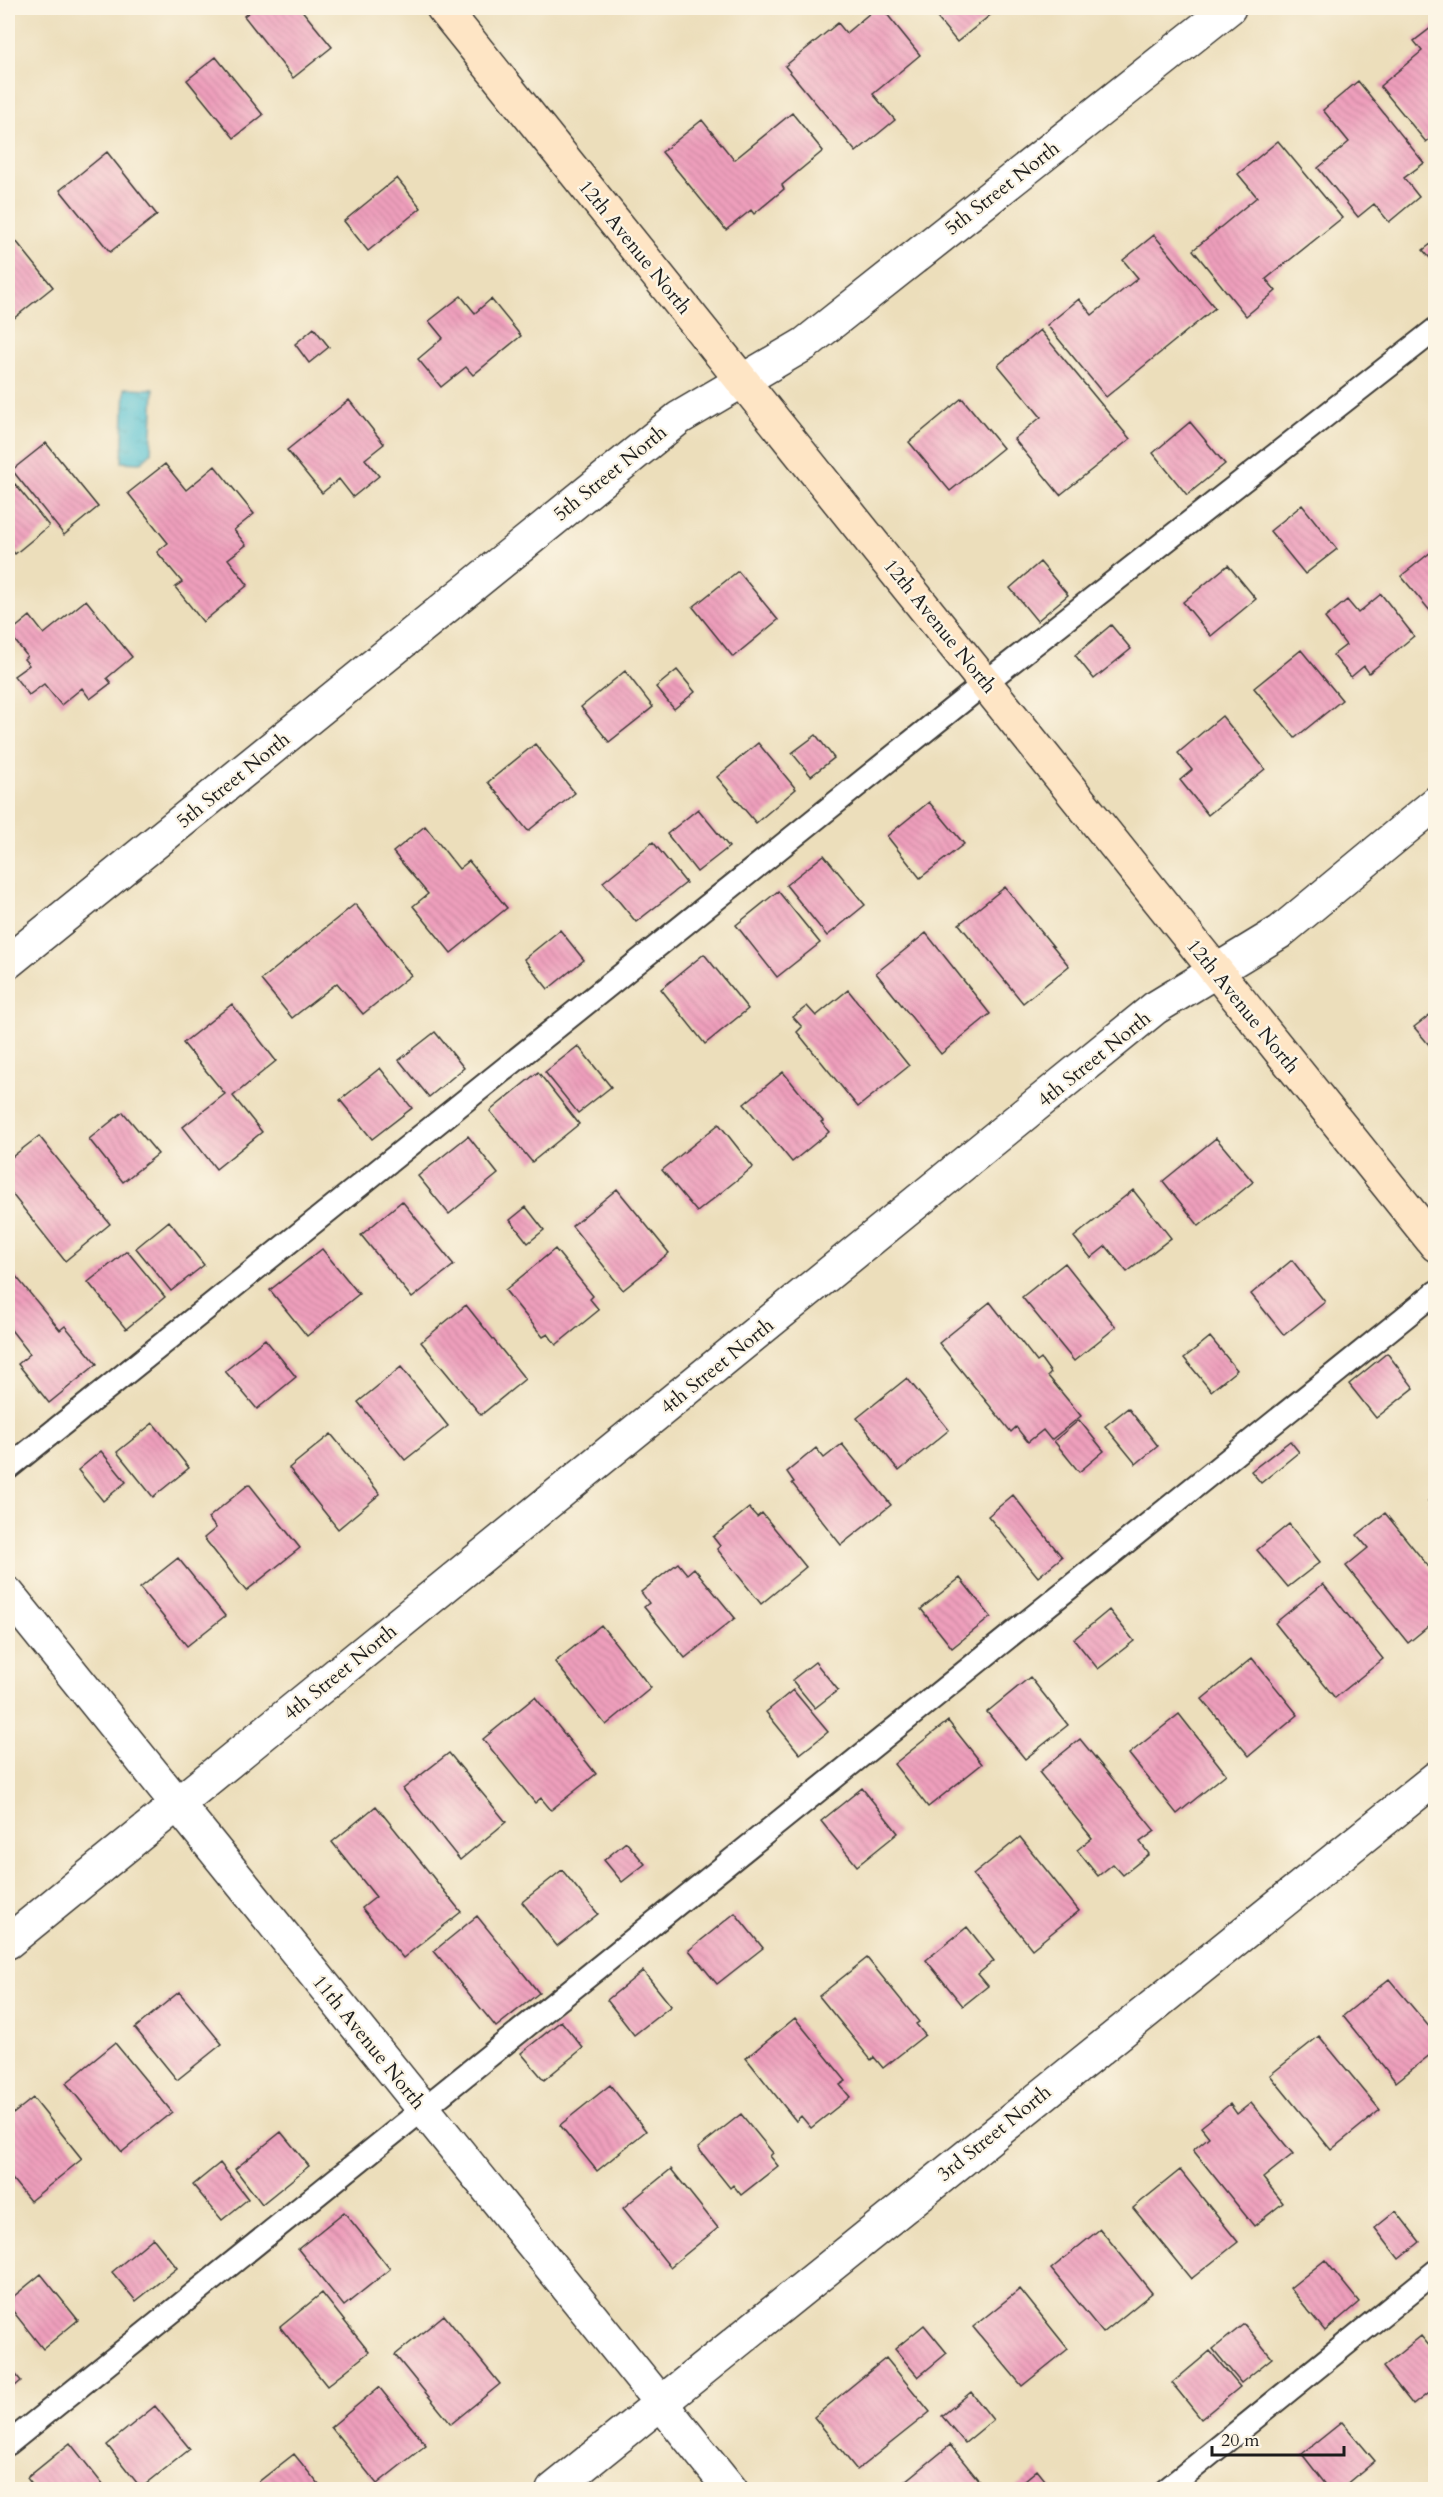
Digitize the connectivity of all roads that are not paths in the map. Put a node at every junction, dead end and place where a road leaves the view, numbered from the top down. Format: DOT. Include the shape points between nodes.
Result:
graph roads {
  1 [pos="442,8"];
  2 [pos="1229,8"];
  3 [pos="1436,329"];
  4 [pos="742,381"];
  5 [pos="986,682"];
  6 [pos="1436,803"];
  7 [pos="8,962"];
  8 [pos="1216,972"];
  9 [pos="1436,1245"];
  10 [pos="1436,1292"];
  11 [pos="8,1468"];
  12 [pos="8,1594"];
  13 [pos="1436,1778"];
  14 [pos="176,1804"];
  15 [pos="8,1942"];
  16 [pos="424,2110"];
  17 [pos="1436,2271"];
  18 [pos="659,2403"];
  19 [pos="8,2444"];
  20 [pos="553,2490"];
  21 [pos="731,2490"];
  22 [pos="1166,2490"];
  1 -- 4 [label="main road, 12th Avenue North"];
  2 -- 4 [label="street, 5th Street North" via="805,344"];
  3 -- 5 [label="lane"];
  4 -- 5 [label="main road, 12th Avenue North"];
  4 -- 7 [label="street, 5th Street North" via="679,418"];
  5 -- 8 [label="main road, 12th Avenue North"];
  5 -- 11 [label="lane"];
  6 -- 8 [label="street, 4th Street North" via="1280,933"];
  8 -- 9 [label="main road, 12th Avenue North"];
  8 -- 14 [label="street, 4th Street North" via="1155,1008"];
  10 -- 16 [label="lane"];
  12 -- 14 [label="street, 11th Avenue North"];
  13 -- 18 [label="street, 3rd Street North"];
  14 -- 15 [label="street, 4th Street North"];
  14 -- 16 [label="street, 11th Avenue North"];
  16 -- 18 [label="street, 11th Avenue North"];
  16 -- 19 [label="lane"];
  17 -- 22 [label="lane"];
  18 -- 20 [label="street, 3rd Street North"];
  18 -- 21 [label="street, 11th Avenue North"];
}
